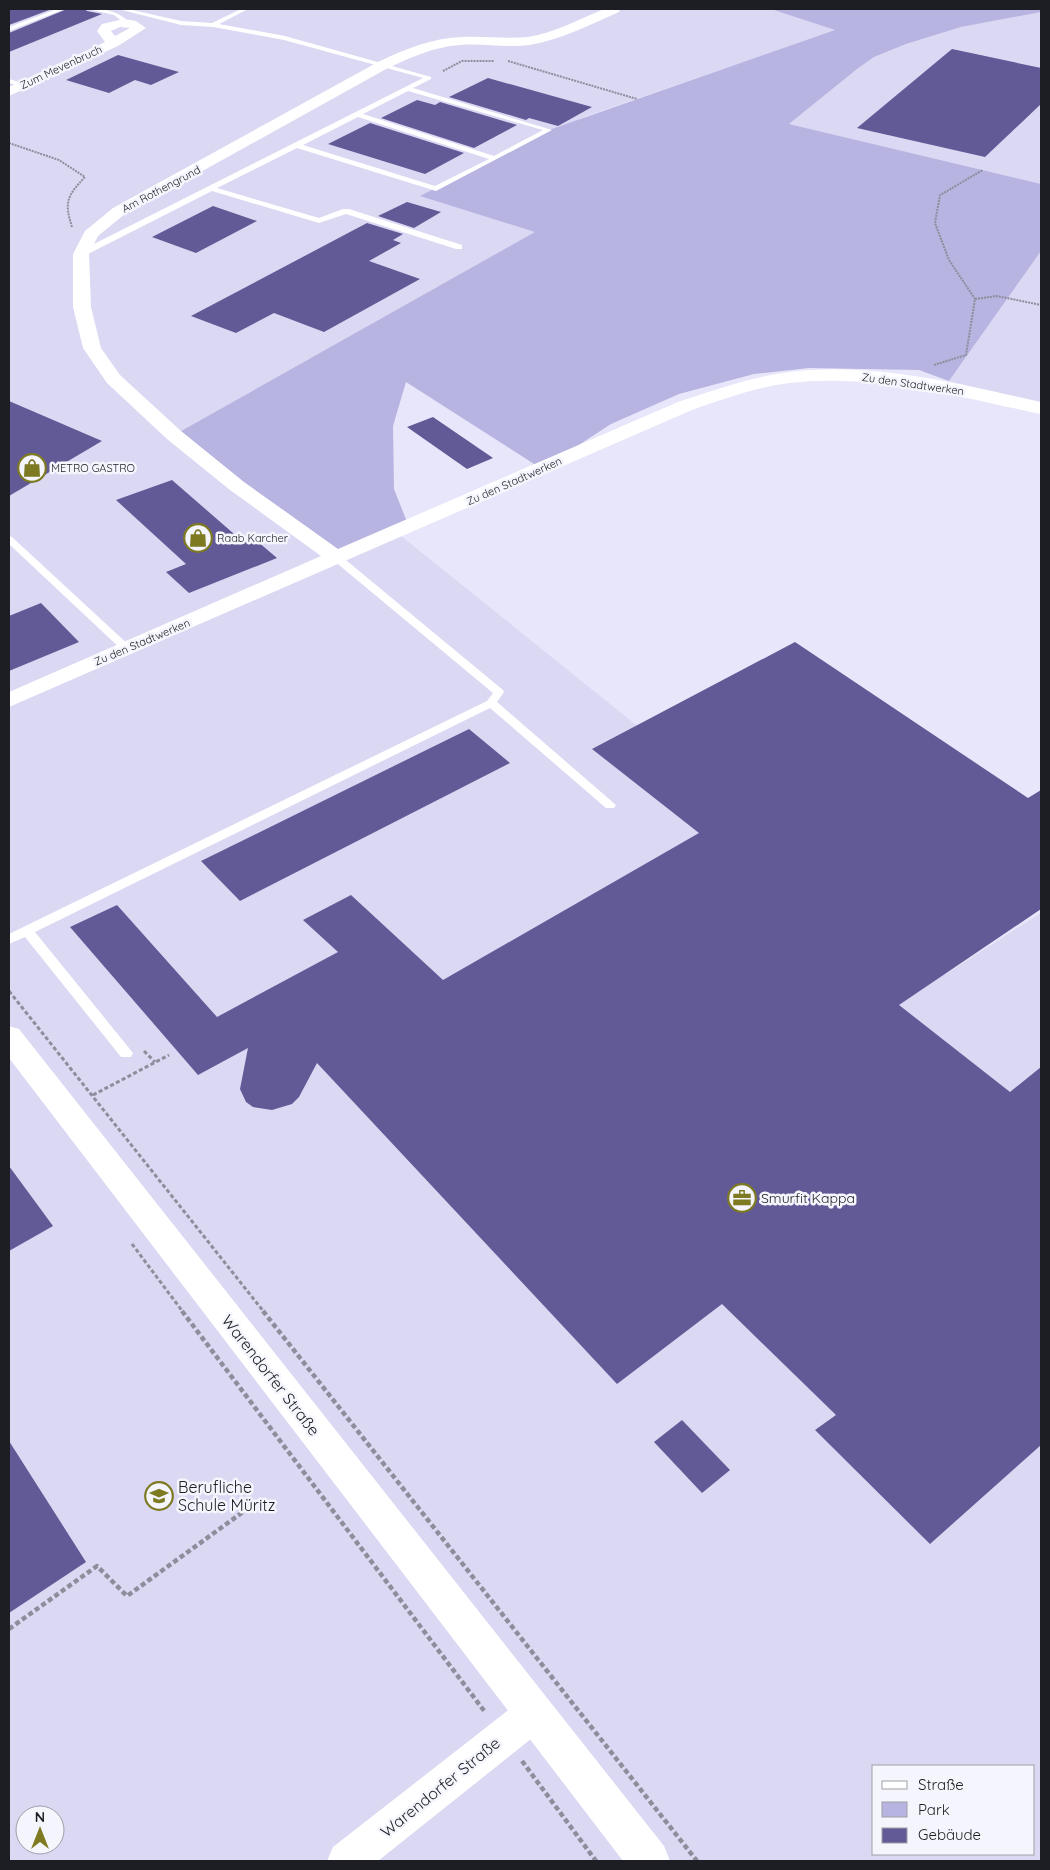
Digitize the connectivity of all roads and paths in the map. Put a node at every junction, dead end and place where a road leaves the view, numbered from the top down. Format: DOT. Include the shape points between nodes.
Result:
graph roads {
  1 [pos="62,9"];
  2 [pos="90,9"];
  3 [pos="122,9"];
  4 [pos="155,9"];
  5 [pos="245,9"];
  6 [pos="614,9"];
  7 [pos="148,15"];
  8 [pos="126,22"];
  9 [pos="213,25"];
  10 [pos="9,29"];
  11 [pos="499,61"];
  12 [pos="508,61"];
  13 [pos="383,64"];
  14 [pos="430,78"];
  15 [pos="9,81"];
  16 [pos="24,85"];
  17 [pos="408,88"];
  18 [pos="9,92"];
  19 [pos="637,99"];
  20 [pos="357,114"];
  21 [pos="9,143"];
  22 [pos="296,145"];
  23 [pos="494,158"];
  24 [pos="983,170"];
  25 [pos="210,188"];
  26 [pos="460,247"];
  27 [pos="80,254"];
  28 [pos="975,299"];
  29 [pos="1041,305"];
  30 [pos="931,366"];
  31 [pos="1041,408"];
  32 [pos="9,539"];
  33 [pos="337,558"];
  34 [pos="127,649"];
  35 [pos="9,700"];
  36 [pos="491,703"];
  37 [pos="610,805"];
  38 [pos="27,931"];
  39 [pos="9,940"];
  40 [pos="9,991"];
  41 [pos="9,1037"];
  42 [pos="126,1053"];
  43 [pos="169,1055"];
  44 [pos="93,1095"];
  45 [pos="130,1242"];
  46 [pos="247,1509"];
  47 [pos="9,1629"];
  48 [pos="518,1725"];
  49 [pos="347,1861"];
  50 [pos="596,1861"];
  51 [pos="648,1861"];
  52 [pos="698,1861"];
  1 -- 10 [label="lane"];
  2 -- 8 [label="lane" via="116,14"];
  3 -- 7 [label="lane"];
  4 -- 7 [label="lane"];
  5 -- 9 [label="lane"];
  6 -- 13 [label="street, Am Rothengrund" via="552,36 527,41 436,44"];
  7 -- 9 [label="lane" via="181,23"];
  8 -- 16 [label="street, Zum Mevenbruch" via="135,23 139,28"];
  9 -- 13 [label="lane" via="285,38"];
  11 -- 14 [label="path" via="462,61"];
  12 -- 19 [label="path"];
  13 -- 14 [label="lane"];
  13 -- 27 [label="street, Am Rothengrund" via="120,211 91,234"];
  14 -- 17 [label="lane"];
  15 -- 16 [label="lane"];
  16 -- 18 [label="street, Zum Mevenbruch"];
  17 -- 20 [label="lane"];
  17 -- 23 [label="lane" via="549,130"];
  20 -- 22 [label="lane"];
  20 -- 23 [label="lane"];
  21 -- 27 [label="path" via="48,154 75,167 85,177 68,195 67,210"];
  22 -- 23 [label="lane" via="436,189"];
  22 -- 25 [label="lane"];
  24 -- 28 [label="path" via="940,195 935,223 949,260"];
  25 -- 26 [label="lane" via="320,221 346,210"];
  25 -- 27 [label="lane"];
  27 -- 33 [label="street" via="82,307 92,348 113,379 237,486"];
  28 -- 29 [label="path" via="997,296"];
  28 -- 30 [label="path" via="966,355"];
  31 -- 33 [label="street, Zu den Stadtwerken" via="943,386 873,376 802,376 746,386 685,406"];
  32 -- 34 [label="lane"];
  33 -- 34 [label="street, Zu den Stadtwerken"];
  33 -- 36 [label="lane" via="499,692"];
  34 -- 35 [label="street, Zu den Stadtwerken"];
  36 -- 37 [label="lane"];
  36 -- 38 [label="lane"];
  38 -- 39 [label="lane"];
  38 -- 42 [label="lane"];
  40 -- 44 [label="path"];
  41 -- 48 [label="main road, Warendorfer Straße"];
  43 -- 44 [label="path"];
  44 -- 52 [label="path"];
  45 -- 48 [label="path"];
  46 -- 47 [label="path" via="127,1596 97,1566"];
  48 -- 49 [label="street, Warendorfer Straße"];
  48 -- 50 [label="path"];
  48 -- 51 [label="main road, Warendorfer Straße"];
}
